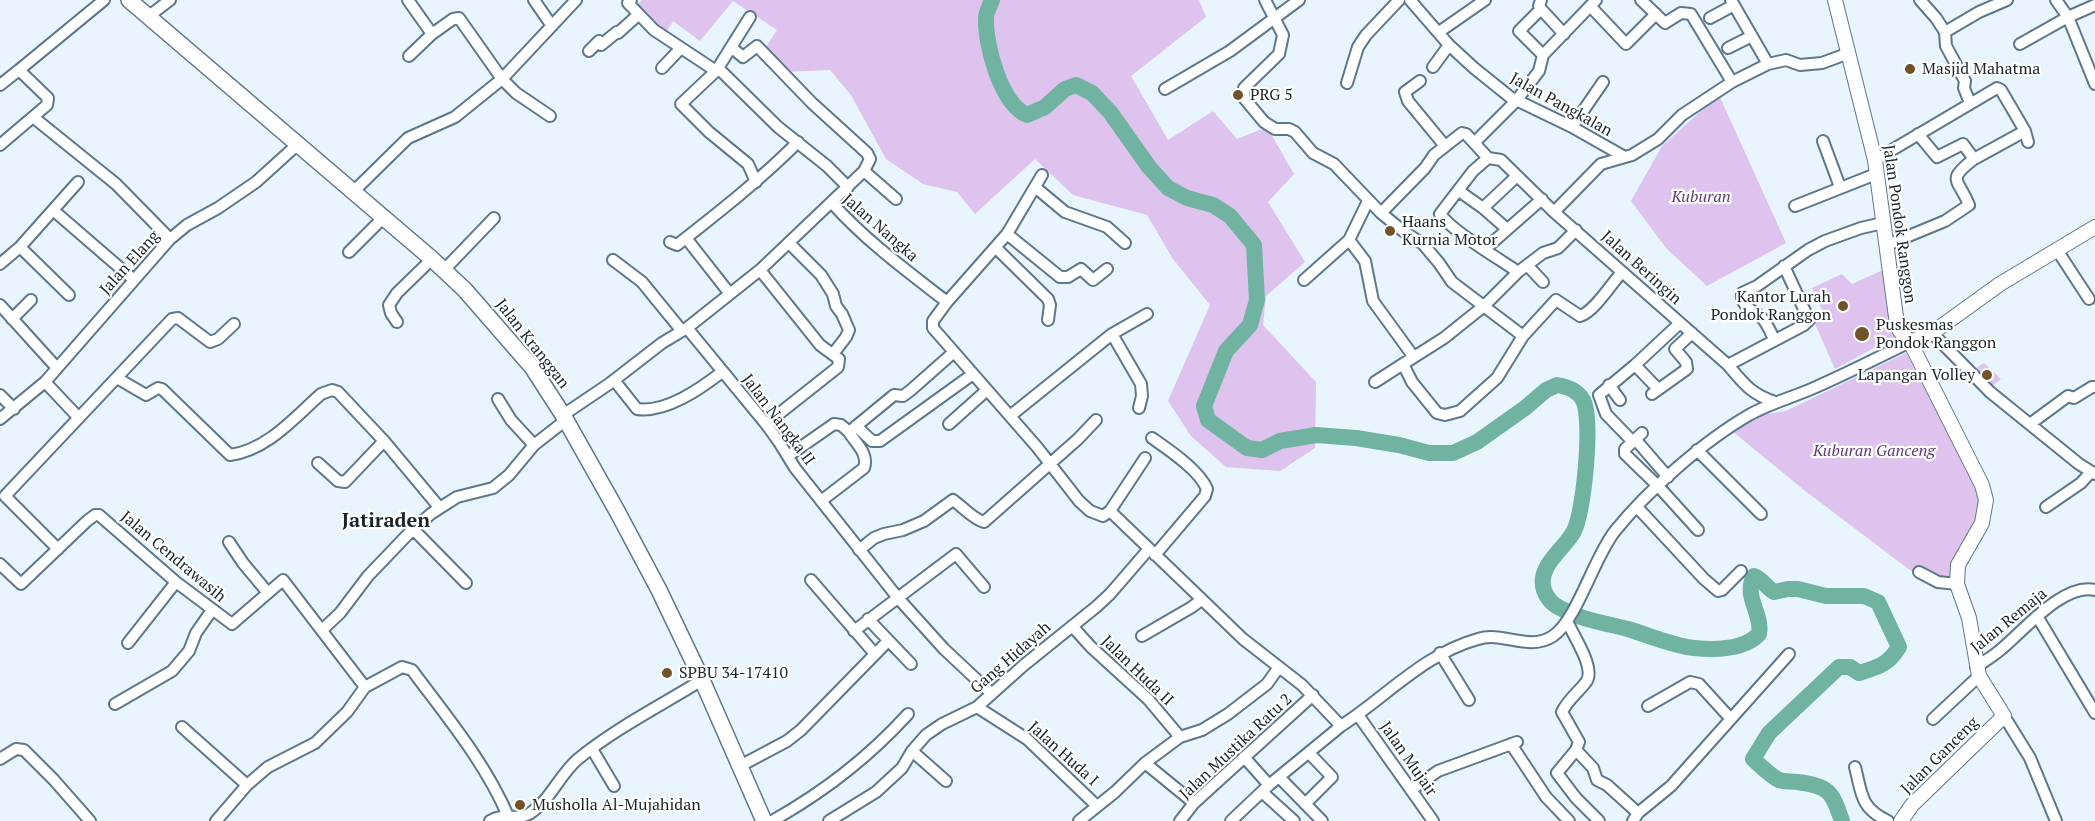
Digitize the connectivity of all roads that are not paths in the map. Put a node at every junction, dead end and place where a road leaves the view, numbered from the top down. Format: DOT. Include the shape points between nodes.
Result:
graph roads {
  1 [pos="104,0"];
  2 [pos="129,0"];
  3 [pos="170,0"];
  4 [pos="408,0"];
  5 [pos="534,0"];
  6 [pos="576,0"];
  7 [pos="631,0"];
  8 [pos="1265,0"];
  9 [pos="1299,0"];
  10 [pos="1399,0"];
  11 [pos="1410,0"];
  12 [pos="1485,0"];
  13 [pos="1641,0"];
  14 [pos="1835,0"];
  15 [pos="1920,0"];
  16 [pos="2007,0"];
  17 [pos="2056,0"];
  18 [pos="1733,2"];
  19 [pos="1594,3"];
  20 [pos="1541,4"];
  21 [pos="2095,5"];
  22 [pos="1656,14"];
  23 [pos="638,15"];
  24 [pos="149,16"];
  25 [pos="750,17"];
  26 [pos="2068,17"];
  27 [pos="1276,18"];
  28 [pos="1710,18"];
  29 [pos="552,26"];
  30 [pos="1439,32"];
  31 [pos="1945,32"];
  32 [pos="432,34"];
  33 [pos="1564,34"];
  34 [pos="1752,36"];
  35 [pos="2020,44"];
  36 [pos="1449,45"];
  37 [pos="731,47"];
  38 [pos="681,48"];
  39 [pos="1728,48"];
  40 [pos="589,51"];
  41 [pos="1849,53"];
  42 [pos="1543,55"];
  43 [pos="2082,55"];
  44 [pos="409,56"];
  45 [pos="2095,56"];
  46 [pos="1768,64"];
  47 [pos="1433,67"];
  48 [pos="663,69"];
  49 [pos="20,70"];
  50 [pos="717,70"];
  51 [pos="502,79"];
  52 [pos="1420,81"];
  53 [pos="1603,82"];
  54 [pos="1732,82"];
  55 [pos="1347,83"];
  56 [pos="2095,84"];
  57 [pos="0,85"];
  58 [pos="1165,89"];
  59 [pos="1516,101"];
  60 [pos="1970,104"];
  61 [pos="33,117"];
  62 [pos="550,117"];
  63 [pos="1572,127"];
  64 [pos="1918,134"];
  65 [pos="1823,141"];
  66 [pos="798,142"];
  67 [pos="1474,143"];
  68 [pos="298,144"];
  69 [pos="0,145"];
  70 [pos="1445,146"];
  71 [pos="1623,156"];
  72 [pos="1488,158"];
  73 [pos="1974,159"];
  74 [pos="1875,167"];
  75 [pos="864,171"];
  76 [pos="1042,175"];
  77 [pos="1517,176"];
  78 [pos="78,182"];
  79 [pos="756,182"];
  80 [pos="848,187"];
  81 [pos="1035,187"];
  82 [pos="1840,187"];
  83 [pos="1459,190"];
  84 [pos="353,192"];
  85 [pos="896,199"];
  86 [pos="1542,199"];
  87 [pos="1368,201"];
  88 [pos="831,203"];
  89 [pos="1795,206"];
  90 [pos="1484,208"];
  91 [pos="53,210"];
  92 [pos="1554,212"];
  93 [pos="1381,213"];
  94 [pos="384,217"];
  95 [pos="494,218"];
  96 [pos="1883,223"];
  97 [pos="2095,227"];
  98 [pos="1507,229"];
  99 [pos="1576,230"];
  100 [pos="1007,234"];
  101 [pos="686,238"];
  102 [pos="170,239"];
  103 [pos="1349,240"];
  104 [pos="670,242"];
  105 [pos="789,243"];
  106 [pos="1125,243"];
  107 [pos="1887,245"];
  108 [pos="20,247"];
  109 [pos="1482,247"];
  110 [pos="996,248"];
  111 [pos="2057,250"];
  112 [pos="349,252"];
  113 [pos="432,259"];
  114 [pos="613,260"];
  115 [pos="0,264"];
  116 [pos="1784,266"];
  117 [pos="1523,268"];
  118 [pos="1107,269"];
  119 [pos="444,270"];
  120 [pos="760,270"];
  121 [pos="1622,272"];
  122 [pos="134,280"];
  123 [pos="1304,280"];
  124 [pos="1543,282"];
  125 [pos="730,294"];
  126 [pos="69,296"];
  127 [pos="2089,299"];
  128 [pos="31,300"];
  129 [pos="947,302"];
  130 [pos="0,305"];
  131 [pos="1484,306"];
  132 [pos="1147,314"];
  133 [pos="12,319"];
  134 [pos="1048,320"];
  135 [pos="397,322"];
  136 [pos="1680,323"];
  137 [pos="234,324"];
  138 [pos="685,330"];
  139 [pos="1692,333"];
  140 [pos="1932,333"];
  141 [pos="1112,334"];
  142 [pos="1523,336"];
  143 [pos="1774,339"];
  144 [pos="1910,342"];
  145 [pos="954,352"];
  146 [pos="832,354"];
  147 [pos="1413,356"];
  148 [pos="1403,364"];
  149 [pos="1635,365"];
  150 [pos="1728,365"];
  151 [pos="57,368"];
  152 [pos="722,372"];
  153 [pos="973,374"];
  154 [pos="117,378"];
  155 [pos="614,380"];
  156 [pos="45,382"];
  157 [pos="1375,382"];
  158 [pos="1609,386"];
  159 [pos="2095,387"];
  160 [pos="987,390"];
  161 [pos="0,396"];
  162 [pos="498,399"];
  163 [pos="1620,400"];
  164 [pos="1775,402"];
  165 [pos="1139,408"];
  166 [pos="14,409"];
  167 [pos="1010,416"];
  168 [pos="565,417"];
  169 [pos="79,418"];
  170 [pos="0,419"];
  171 [pos="1096,420"];
  172 [pos="766,424"];
  173 [pos="949,424"];
  174 [pos="2030,424"];
  175 [pos="853,429"];
  176 [pos="1152,438"];
  177 [pos="1636,438"];
  178 [pos="384,441"];
  179 [pos="534,445"];
  180 [pos="1697,450"];
  181 [pos="788,456"];
  182 [pos="1145,458"];
  183 [pos="318,463"];
  184 [pos="1050,463"];
  185 [pos="2093,473"];
  186 [pos="1668,477"];
  187 [pos="1659,487"];
  188 [pos="821,501"];
  189 [pos="439,507"];
  190 [pos="1637,507"];
  191 [pos="2046,507"];
  192 [pos="1110,511"];
  193 [pos="1761,514"];
  194 [pos="413,529"];
  195 [pos="1698,530"];
  196 [pos="230,542"];
  197 [pos="58,549"];
  198 [pos="859,550"];
  199 [pos="1152,552"];
  200 [pos="0,564"];
  201 [pos="1741,571"];
  202 [pos="1919,572"];
  203 [pos="811,580"];
  204 [pos="176,582"];
  205 [pos="466,583"];
  206 [pos="1957,584"];
  207 [pos="984,587"];
  208 [pos="2095,590"];
  209 [pos="268,593"];
  210 [pos="898,598"];
  211 [pos="1201,600"];
  212 [pos="212,610"];
  213 [pos="2037,616"];
  214 [pos="868,619"];
  215 [pos="1567,621"];
  216 [pos="1072,626"];
  217 [pos="322,630"];
  218 [pos="854,631"];
  219 [pos="1142,636"];
  220 [pos="888,641"];
  221 [pos="128,643"];
  222 [pos="1440,653"];
  223 [pos="875,654"];
  224 [pos="1789,654"];
  225 [pos="911,664"];
  226 [pos="1279,667"];
  227 [pos="1977,671"];
  228 [pos="702,680"];
  229 [pos="365,687"];
  230 [pos="991,693"];
  231 [pos="1313,696"];
  232 [pos="1469,700"];
  233 [pos="115,704"];
  234 [pos="1648,706"];
  235 [pos="977,707"];
  236 [pos="2095,713"];
  237 [pos="908,714"];
  238 [pos="1358,715"];
  239 [pos="2004,716"];
  240 [pos="1730,718"];
  241 [pos="1933,719"];
  242 [pos="1341,726"];
  243 [pos="182,727"];
  244 [pos="1180,737"];
  245 [pos="591,749"];
  246 [pos="1576,750"];
  247 [pos="912,751"];
  248 [pos="1309,753"];
  249 [pos="1244,757"];
  250 [pos="0,759"];
  251 [pos="1145,763"];
  252 [pos="740,766"];
  253 [pos="1855,767"];
  254 [pos="1279,777"];
  255 [pos="946,781"];
  256 [pos="247,785"];
  257 [pos="614,786"];
  258 [pos="1265,788"];
  259 [pos="1411,790"];
  260 [pos="1194,803"];
  261 [pos="1305,804"];
  262 [pos="1097,806"];
  263 [pos="508,816"];
  264 [pos="1635,817"];
  265 [pos="90,821"];
  266 [pos="216,821"];
  267 [pos="490,821"];
  268 [pos="764,821"];
  269 [pos="772,821"];
  270 [pos="829,821"];
  271 [pos="1079,821"];
  272 [pos="1180,821"];
  273 [pos="1231,821"];
  274 [pos="1294,821"];
  275 [pos="1322,821"];
  276 [pos="1433,821"];
  277 [pos="1569,821"];
  278 [pos="1599,821"];
  279 [pos="1888,821"];
  280 [pos="1901,821"];
  281 [pos="2056,821"];
  1 -- 49 [label="street"];
  2 -- 24 [label="main road, Jalan Kranggan"];
  3 -- 24 [label="street"];
  4 -- 32 [label="street"];
  5 -- 29 [label="street"];
  6 -- 29 [label="street"];
  7 -- 23 [label="street" via="628,3"];
  8 -- 27 [label="street"];
  9 -- 27 [label="street"];
  10 -- 55 [label="street" via="1358,47"];
  11 -- 30 [label="street, Jalan Pangkalan"];
  12 -- 30 [label="street"];
  13 -- 22 [label="street"];
  14 -- 41 [label="street, Jalan Pondok Ranggon"];
  15 -- 31 [label="street"];
  16 -- 31 [label="street"];
  17 -- 26 [label="street"];
  18 -- 28 [label="street"];
  18 -- 34 [label="street"];
  19 -- 22 [label="street" via="1626,44"];
  19 -- 33 [label="street"];
  20 -- 33 [label="street"];
  20 -- 42 [label="street" via="1519,31"];
  21 -- 26 [label="street"];
  22 -- 54 [label="street" via="1665,23 1682,13 1691,14"];
  23 -- 38 [label="street"];
  23 -- 40 [label="street"];
  24 -- 68 [label="main road, Jalan Kranggan"];
  25 -- 37 [label="street"];
  26 -- 35 [label="street"];
  26 -- 43 [label="street"];
  27 -- 58 [label="street" via="1230,51"];
  27 -- 87 [label="street" via="1283,35 1279,54 1244,88 1244,98 1264,122 1275,129 1295,132 1313,153 1334,164"];
  29 -- 51 [label="street"];
  30 -- 36 [label="street, Jalan Pangkalan"];
  31 -- 60 [label="street" via="1946,46 1965,81"];
  32 -- 44 [label="street"];
  32 -- 51 [label="street" via="459,18"];
  33 -- 42 [label="street"];
  34 -- 39 [label="street"];
  34 -- 46 [label="street"];
  36 -- 47 [label="street"];
  36 -- 59 [label="street, Jalan Pangkalan"];
  37 -- 50 [label="street"];
  37 -- 75 [label="street" via="743,57 758,46 867,153 870,159"];
  38 -- 48 [label="street"];
  38 -- 50 [label="street"];
  41 -- 46 [label="street" via="1822,63 1800,65 1786,60"];
  41 -- 74 [label="street, Jalan Pondok Ranggon"];
  42 -- 59 [label="street" via="1539,71"];
  43 -- 45 [label="street"];
  43 -- 56 [label="street"];
  46 -- 54 [label="street"];
  49 -- 57 [label="street"];
  49 -- 61 [label="street" via="48,98 47,105"];
  50 -- 66 [label="street"];
  50 -- 79 [label="street" via="681,104 748,164"];
  51 -- 62 [label="street"];
  51 -- 84 [label="street" via="455,117 408,138"];
  52 -- 70 [label="street" via="1405,92 1408,101"];
  53 -- 63 [label="street"];
  54 -- 71 [label="street" via="1682,116 1658,139 1632,155"];
  59 -- 63 [label="street, Jalan Pangkalan"];
  59 -- 67 [label="street"];
  60 -- 64 [label="street"];
  60 -- 73 [label="street" via="1999,88 2026,137"];
  61 -- 69 [label="street"];
  61 -- 102 [label="street" via="117,183"];
  63 -- 71 [label="street, Jalan Pangkalan"];
  64 -- 73 [label="street" via="1937,158 1963,144"];
  64 -- 74 [label="street"];
  65 -- 82 [label="street"];
  66 -- 79 [label="street"];
  66 -- 80 [label="street"];
  67 -- 70 [label="street" via="1462,134"];
  67 -- 72 [label="street, Jalan Beringin"];
  68 -- 84 [label="main road, Jalan Kranggan"];
  68 -- 102 [label="street, Jalan Elang" via="256,183"];
  70 -- 93 [label="street"];
  71 -- 92 [label="street" via="1601,164"];
  72 -- 77 [label="street, Jalan Beringin" via="1501,160"];
  72 -- 83 [label="street"];
  73 -- 107 [label="street" via="1958,171 1956,178 1968,207"];
  74 -- 82 [label="street"];
  74 -- 96 [label="street, Jalan Pondok Ranggon"];
  75 -- 80 [label="street"];
  75 -- 85 [label="street"];
  76 -- 81 [label="street"];
  77 -- 86 [label="street, Jalan Beringin"];
  77 -- 90 [label="street"];
  78 -- 91 [label="street"];
  79 -- 101 [label="street"];
  80 -- 88 [label="street"];
  81 -- 100 [label="street"];
  81 -- 106 [label="street" via="1065,212 1107,227"];
  82 -- 89 [label="street"];
  83 -- 90 [label="street"];
  83 -- 109 [label="street" via="1440,214"];
  84 -- 94 [label="main road, Jalan Kranggan"];
  86 -- 92 [label="street, Jalan Beringin"];
  86 -- 98 [label="street"];
  87 -- 93 [label="street"];
  87 -- 103 [label="street"];
  88 -- 105 [label="street, Jalan Nangka"];
  88 -- 129 [label="street, Jalan Nangka" via="882,251"];
  90 -- 98 [label="street"];
  91 -- 108 [label="street"];
  91 -- 122 [label="street"];
  92 -- 99 [label="street, Jalan Beringin"];
  93 -- 131 [label="street" via="1423,244 1452,282"];
  94 -- 112 [label="street"];
  94 -- 113 [label="main road, Jalan Kranggan"];
  95 -- 119 [label="street"];
  96 -- 107 [label="street, Jalan Pondok Ranggon"];
  96 -- 116 [label="street" via="1825,241"];
  97 -- 111 [label="street"];
  98 -- 109 [label="street"];
  99 -- 117 [label="street" via="1558,248"];
  99 -- 121 [label="street, Jalan Beringin"];
  100 -- 110 [label="street"];
  100 -- 118 [label="street" via="1060,278 1081,269 1093,280"];
  101 -- 104 [label="street" via="677,245"];
  101 -- 125 [label="street"];
  102 -- 122 [label="street, Jalan Elang"];
  103 -- 123 [label="street"];
  103 -- 147 [label="street" via="1365,261 1373,301"];
  105 -- 120 [label="street, Jalan Nangka"];
  105 -- 146 [label="street" via="821,274 847,324 846,338"];
  107 -- 144 [label="street, Jalan Pondok Ranggon" via="1896,317 1900,331"];
  108 -- 115 [label="street"];
  108 -- 126 [label="street"];
  109 -- 117 [label="street"];
  110 -- 129 [label="street"];
  110 -- 134 [label="street" via="1048,299"];
  111 -- 127 [label="street"];
  111 -- 140 [label="street" via="2000,284"];
  113 -- 119 [label="main road, Jalan Kranggan"];
  113 -- 135 [label="street" via="389,305"];
  114 -- 138 [label="street, Jalan Nangka II" via="642,282"];
  116 -- 143 [label="street" via="1809,320"];
  116 -- 143 [label="street" via="1741,295"];
  117 -- 124 [label="street"];
  117 -- 131 [label="street"];
  119 -- 168 [label="main road, Jalan Kranggan" via="532,367"];
  120 -- 125 [label="street, Jalan Nangka"];
  120 -- 146 [label="street" via="820,345"];
  121 -- 136 [label="street, Jalan Beringin"];
  121 -- 142 [label="street" via="1587,313 1580,316 1556,300"];
  122 -- 151 [label="street, Jalan Elang"];
  125 -- 138 [label="street, Jalan Nangka"];
  128 -- 133 [label="street"];
  129 -- 145 [label="street" via="931,325"];
  130 -- 133 [label="street"];
  131 -- 142 [label="street"];
  131 -- 147 [label="street" via="1444,338"];
  132 -- 141 [label="street"];
  133 -- 151 [label="street"];
  136 -- 139 [label="street, Jalan Beringin"];
  136 -- 149 [label="street"];
  137 -- 154 [label="street" via="210,342 178,318 172,318"];
  138 -- 152 [label="street, Jalan Nangka II"];
  138 -- 155 [label="street, Jalan Nangka"];
  139 -- 149 [label="street" via="1675,349 1687,369 1655,392"];
  139 -- 150 [label="street, Jalan Beringin"];
  140 -- 144 [label="street"];
  140 -- 174 [label="street" via="1990,392"];
  141 -- 165 [label="street" via="1141,384"];
  141 -- 167 [label="street"];
  142 -- 148 [label="street" via="1497,378 1461,411 1444,415 1437,413 1412,382"];
  143 -- 150 [label="street"];
  144 -- 164 [label="street" via="1814,388"];
  144 -- 206 [label="street, Jalan Pondok Ranggon" via="1983,485 1986,500 1982,523 1959,565"];
  145 -- 153 [label="street"];
  145 -- 175 [label="street" via="903,396 894,395"];
  146 -- 172 [label="street" via="839,359 838,367"];
  147 -- 148 [label="street"];
  148 -- 157 [label="street"];
  149 -- 158 [label="street"];
  150 -- 164 [label="street, Jalan Beringin" via="1747,388"];
  151 -- 156 [label="street, Jalan Elang"];
  152 -- 155 [label="street" via="677,402 644,410 637,409"];
  152 -- 172 [label="street, Jalan Nangka II"];
  153 -- 160 [label="street"];
  153 -- 175 [label="street" via="880,441 872,441"];
  154 -- 169 [label="street"];
  154 -- 178 [label="street" via="146,395 162,389 230,455 245,453 267,442 321,394 332,390"];
  155 -- 168 [label="street, Jalan Nangka"];
  156 -- 166 [label="street, Jalan Elang"];
  156 -- 169 [label="street"];
  158 -- 163 [label="street"];
  158 -- 177 [label="street" via="1599,395 1601,406"];
  159 -- 174 [label="street" via="2073,398 2068,396"];
  160 -- 167 [label="street"];
  160 -- 173 [label="street"];
  161 -- 166 [label="street"];
  162 -- 179 [label="street"];
  164 -- 180 [label="street"];
  166 -- 170 [label="street, Jalan Elang"];
  167 -- 184 [label="street"];
  168 -- 179 [label="street"];
  168 -- 228 [label="main road, Jalan Kranggan" via="628,531"];
  169 -- 197 [label="street" via="4,496"];
  171 -- 184 [label="street"];
  172 -- 181 [label="street, Jalan Nangka II"];
  174 -- 185 [label="street"];
  175 -- 181 [label="street" via="834,424"];
  175 -- 188 [label="street" via="866,463 864,468"];
  176 -- 199 [label="street, Gang Hidayah" via="1178,457 1207,489 1205,496"];
  177 -- 186 [label="street"];
  177 -- 187 [label="street" via="1625,454"];
  178 -- 183 [label="street" via="345,482 338,481"];
  178 -- 189 [label="street"];
  179 -- 189 [label="street" via="493,488 457,497"];
  180 -- 186 [label="street"];
  180 -- 193 [label="street"];
  181 -- 188 [label="street, Jalan Nangka II"];
  182 -- 192 [label="street"];
  184 -- 192 [label="street" via="1090,511 1103,516"];
  184 -- 198 [label="street" via="984,522 953,500 924,521 874,538"];
  185 -- 191 [label="street"];
  186 -- 187 [label="street"];
  187 -- 190 [label="street"];
  187 -- 195 [label="street"];
  188 -- 198 [label="street, Jalan Nangka II"];
  189 -- 194 [label="street"];
  190 -- 201 [label="street" via="1718,591"];
  190 -- 215 [label="street" via="1615,532"];
  192 -- 199 [label="street"];
  194 -- 205 [label="street"];
  194 -- 217 [label="street"];
  196 -- 209 [label="street"];
  197 -- 200 [label="street" via="21,585"];
  197 -- 204 [label="street, Jalan Cendrawasih" via="94,515 103,517"];
  198 -- 210 [label="street, Jalan Nangka II"];
  199 -- 211 [label="street"];
  199 -- 216 [label="street, Gang Hidayah"];
  202 -- 206 [label="street" via="1938,582"];
  203 -- 218 [label="street"];
  204 -- 212 [label="street, Jalan Cendrawasih"];
  204 -- 221 [label="street"];
  206 -- 227 [label="street" via="1968,618"];
  207 -- 210 [label="street" via="956,554"];
  208 -- 213 [label="street, Jalan Remaja" via="2087,588 2061,598"];
  209 -- 212 [label="street, Jalan Cendrawasih" via="231,624"];
  209 -- 217 [label="street, Jalan Cendrawasih" via="280,581 285,582"];
  210 -- 214 [label="street"];
  210 -- 230 [label="street, Jalan Nangka II" via="944,650"];
  211 -- 219 [label="street"];
  211 -- 226 [label="street"];
  212 -- 233 [label="street" via="189,651 172,671"];
  213 -- 227 [label="street, Jalan Remaja"];
  213 -- 236 [label="street"];
  214 -- 218 [label="street"];
  214 -- 220 [label="street"];
  215 -- 222 [label="street" via="1554,636 1536,643 1479,638"];
  215 -- 246 [label="street" via="1590,670 1588,680 1562,712 1579,742"];
  216 -- 230 [label="street, Gang Hidayah"];
  216 -- 244 [label="street, Jalan Huda II" via="1148,699"];
  217 -- 229 [label="street"];
  218 -- 223 [label="street"];
  220 -- 223 [label="street"];
  220 -- 225 [label="street"];
  222 -- 232 [label="street"];
  222 -- 238 [label="street"];
  223 -- 252 [label="street" via="801,730"];
  224 -- 240 [label="street"];
  226 -- 231 [label="street"];
  226 -- 244 [label="street" via="1267,684 1228,714 1202,730"];
  227 -- 239 [label="street"];
  227 -- 241 [label="street, Jalan Remaja"];
  228 -- 245 [label="street"];
  228 -- 252 [label="main road, Jalan Kranggan"];
  229 -- 256 [label="street" via="347,712 315,743 268,767"];
  229 -- 263 [label="street" via="402,667 412,670 465,742"];
  230 -- 235 [label="street, Gang Hidayah"];
  231 -- 242 [label="street"];
  231 -- 249 [label="street, Jalan Mustika Ratu 2"];
  234 -- 240 [label="street" via="1690,682 1699,684"];
  235 -- 247 [label="street, Gang Hidayah" via="942,724"];
  235 -- 262 [label="street, Jalan Huda I" via="1027,739"];
  237 -- 269 [label="street" via="854,767"];
  238 -- 242 [label="street"];
  238 -- 259 [label="street, Jalan Mujair"];
  239 -- 280 [label="street, Jalan Ganceng" via="1912,805"];
  239 -- 281 [label="street" via="2030,758"];
  240 -- 264 [label="street" via="1671,786"];
  242 -- 248 [label="street"];
  243 -- 256 [label="street"];
  244 -- 251 [label="street"];
  245 -- 257 [label="street"];
  245 -- 263 [label="street" via="567,769 535,810 523,817"];
  246 -- 264 [label="street" via="1593,768 1597,780 1607,785"];
  246 -- 278 [label="street" via="1557,773"];
  247 -- 255 [label="street"];
  247 -- 270 [label="street, Gang Hidayah" via="902,768 876,792"];
  248 -- 254 [label="street"];
  248 -- 261 [label="street" via="1332,777"];
  249 -- 258 [label="street"];
  249 -- 260 [label="street, Jalan Mustika Ratu 2"];
  250 -- 265 [label="street" via="16,749 24,750"];
  251 -- 260 [label="street"];
  251 -- 262 [label="street"];
  252 -- 268 [label="main road, Jalan Kranggan"];
  253 -- 279 [label="street" via="1865,804 1872,813"];
  254 -- 258 [label="street"];
  254 -- 261 [label="street"];
  256 -- 266 [label="street"];
  258 -- 273 [label="street"];
  258 -- 274 [label="street"];
  259 -- 276 [label="street, Jalan Mujair"];
  259 -- 277 [label="street" via="1438,771 1514,743 1546,797"];
  260 -- 272 [label="street, Jalan Mustika Ratu 2"];
  261 -- 275 [label="street"];
  262 -- 271 [label="street"];
  263 -- 267 [label="street"];
}
